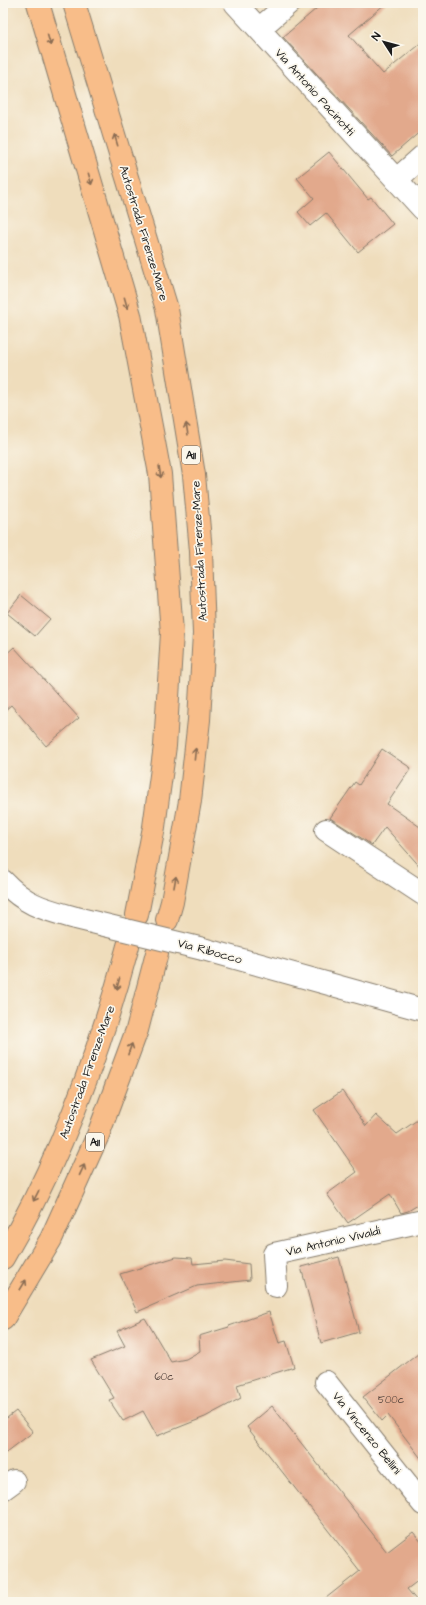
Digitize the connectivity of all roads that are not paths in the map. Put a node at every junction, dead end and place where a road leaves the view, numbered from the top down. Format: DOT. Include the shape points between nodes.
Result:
graph roads {
  1 [pos="38,3"];
  2 [pos="74,3"];
  3 [pos="235,3"];
  4 [pos="289,3"];
  5 [pos="259,29"];
  6 [pos="423,156"];
  7 [pos="396,180"];
  8 [pos="423,209"];
  9 [pos="326,830"];
  10 [pos="7,891"];
  11 [pos="423,894"];
  12 [pos="137,915"];
  13 [pos="167,920"];
  14 [pos="128,946"];
  15 [pos="157,953"];
  16 [pos="423,1010"];
  17 [pos="423,1221"];
  18 [pos="3,1258"];
  19 [pos="276,1286"];
  20 [pos="3,1319"];
  21 [pos="326,1382"];
  22 [pos="422,1500"];
  1 -- 12 [label="highway, one-way" via="130,315 160,474 171,640 165,746 154,827"];
  13 -- 2 [label="highway, Autostrada Firenze-Mare / A11, one-way" via="190,801 199,720 204,634 195,482 167,309"];
  3 -- 5 [label="street, Via Antonio Pacinotti"];
  4 -- 5 [label="street"];
  5 -- 7 [label="street, Via Antonio Pacinotti"];
  6 -- 7 [label="street"];
  7 -- 8 [label="street, Via Antonio Pacinotti"];
  9 -- 11 [label="street"];
  10 -- 16 [label="street, Via Ribocco, bridge" via="39,908 202,949"];
  14 -- 18 [label="highway, Autostrada Firenze-Mare, one-way" via="115,995 79,1099 47,1175"];
  20 -- 15 [label="highway, A11, one-way" via="51,1239 98,1135 137,1030"];
  17 -- 19 [label="street, Via Antonio Vivaldi" via="274,1254"];
  21 -- 22 [label="street, Via Vincenzo Bellini"];
}
